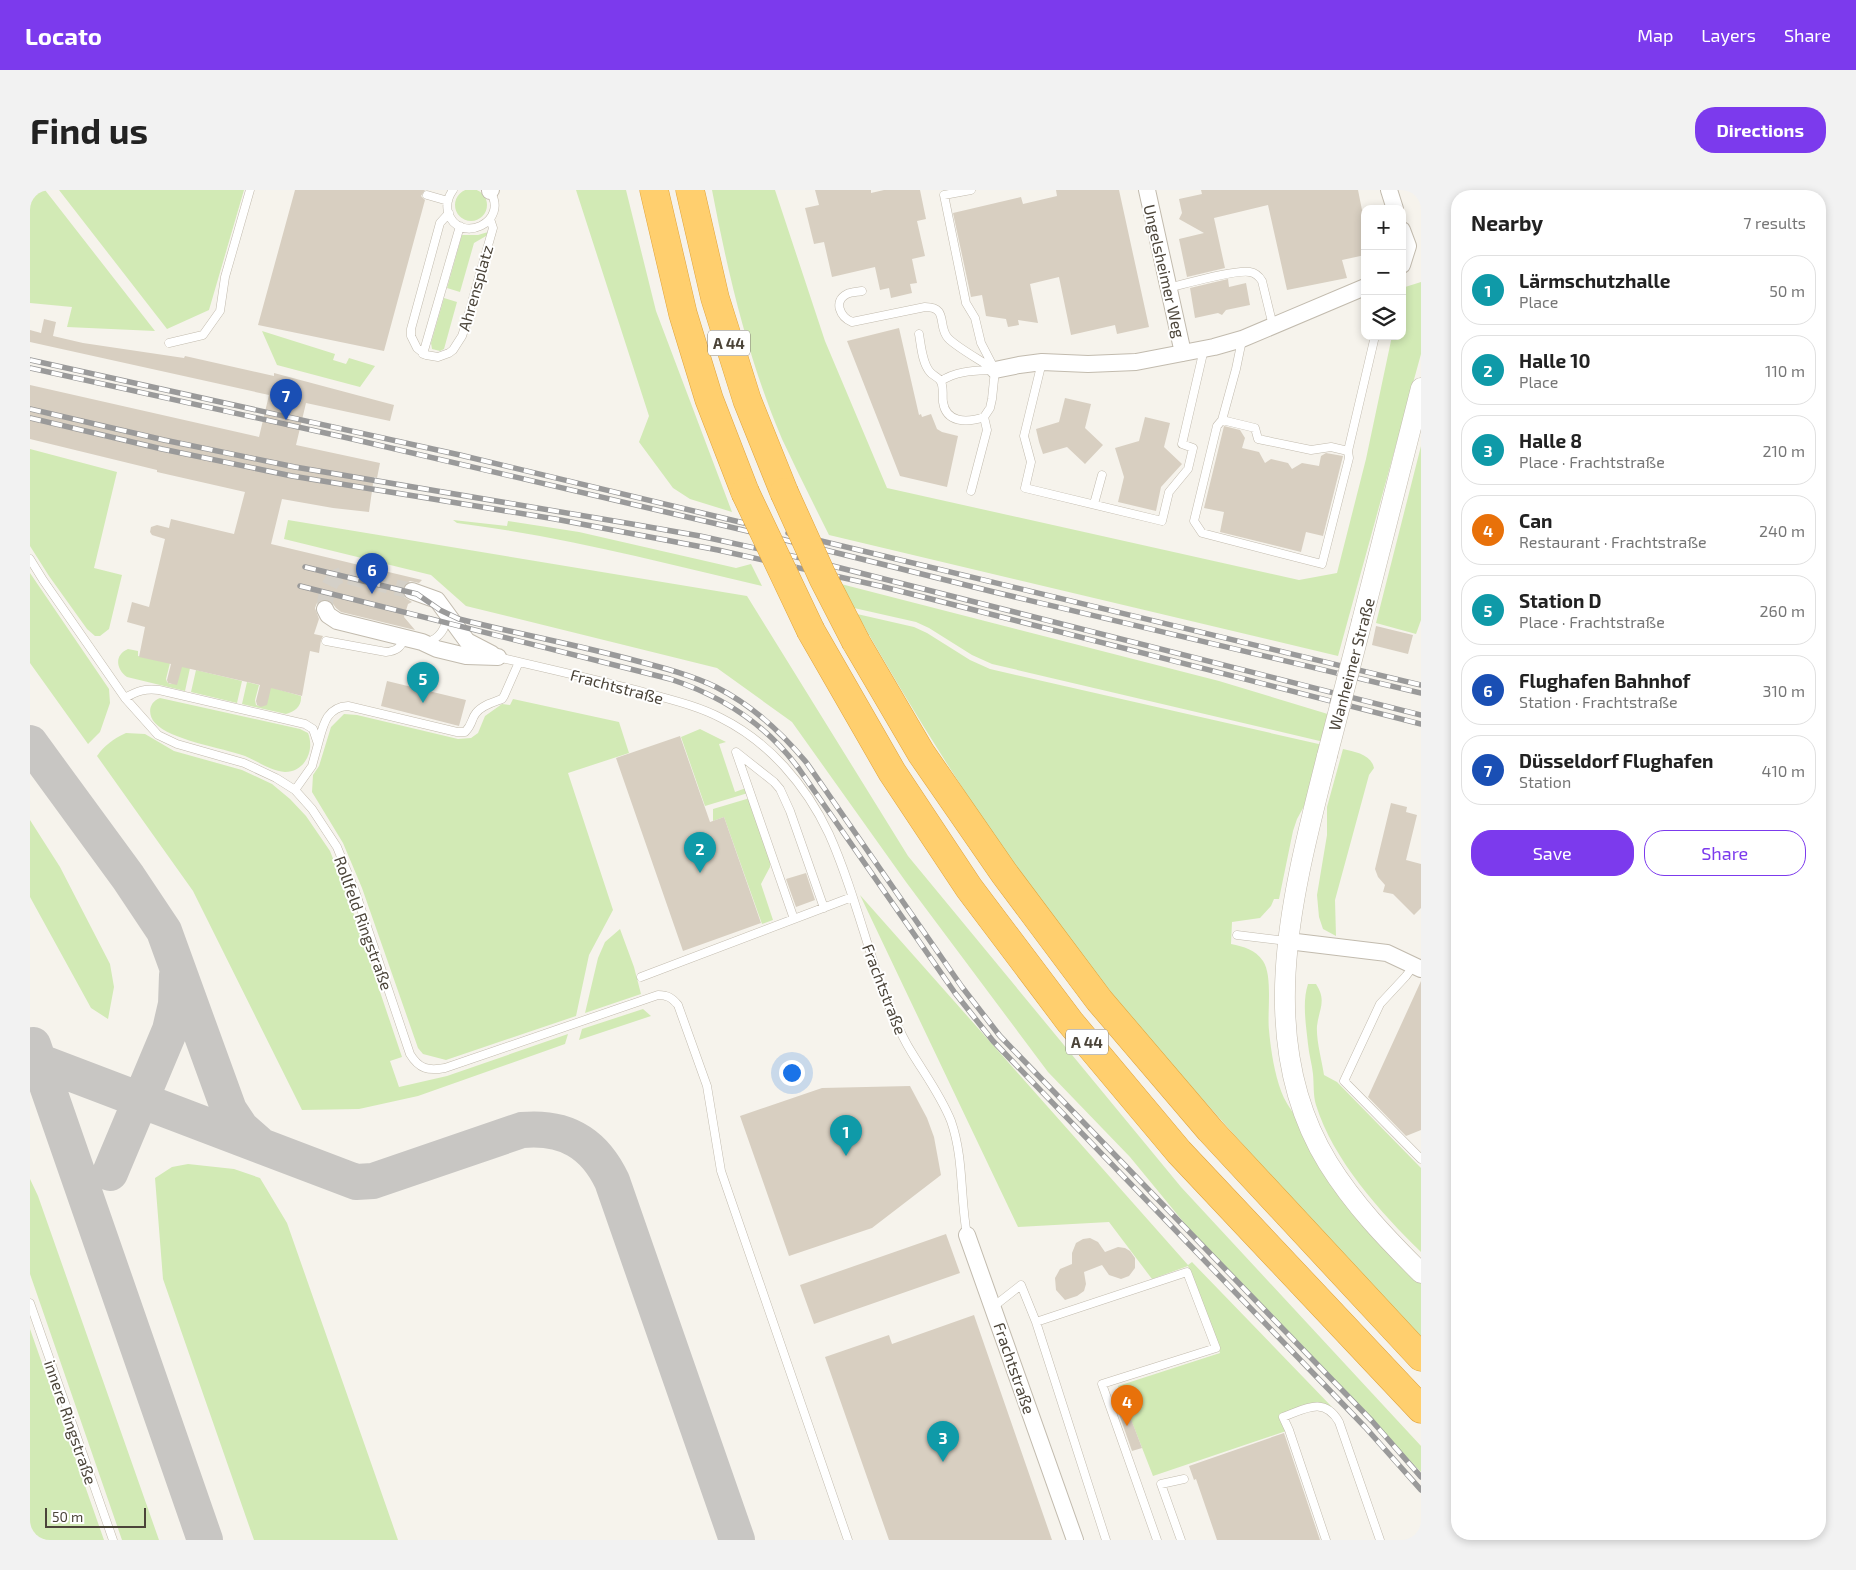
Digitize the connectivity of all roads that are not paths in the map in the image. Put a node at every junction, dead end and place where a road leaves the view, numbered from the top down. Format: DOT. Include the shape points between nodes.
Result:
graph roads {
  1 [pos="250,190"];
  2 [pos="453,190"];
  3 [pos="490,190"];
  4 [pos="654,190"];
  5 [pos="690,190"];
  6 [pos="971,190"];
  7 [pos="1146,190"];
  8 [pos="1389,190"];
  9 [pos="428,195"];
  10 [pos="448,201"];
  11 [pos="1394,205"];
  12 [pos="449,213"];
  13 [pos="490,219"];
  14 [pos="460,226"];
  15 [pos="1167,281"];
  16 [pos="862,291"];
  17 [pos="1361,292"];
  18 [pos="1273,326"];
  19 [pos="919,334"];
  20 [pos="1242,339"];
  21 [pos="1375,340"];
  22 [pos="169,343"];
  23 [pos="1204,349"];
  24 [pos="1183,353"];
  25 [pos="423,354"];
  26 [pos="1042,362"];
  27 [pos="995,370"];
  28 [pos="941,381"];
  29 [pos="1421,388"];
  30 [pos="984,417"];
  31 [pos="1222,420"];
  32 [pos="1348,450"];
  33 [pos="1102,474"];
  34 [pos="971,491"];
  35 [pos="1094,504"];
  36 [pos="30,559"];
  37 [pos="412,590"];
  38 [pos="325,609"];
  39 [pos="445,609"];
  40 [pos="404,638"];
  41 [pos="326,641"];
  42 [pos="422,642"];
  43 [pos="498,657"];
  44 [pos="519,662"];
  45 [pos="125,698"];
  46 [pos="318,744"];
  47 [pos="295,790"];
  48 [pos="852,896"];
  49 [pos="824,908"];
  50 [pos="794,919"];
  51 [pos="1237,935"];
  52 [pos="1288,941"];
  53 [pos="1418,967"];
  54 [pos="642,977"];
  55 [pos="1421,1159"];
  56 [pos="967,1235"];
  57 [pos="1421,1273"];
  58 [pos="30,1303"];
  59 [pos="994,1307"];
  60 [pos="1036,1322"];
  61 [pos="1421,1356"];
  62 [pos="1421,1409"];
  63 [pos="1184,1479"];
  64 [pos="112,1540"];
  65 [pos="848,1540"];
  66 [pos="1075,1540"];
  67 [pos="1106,1540"];
  68 [pos="1156,1540"];
  69 [pos="1181,1540"];
  70 [pos="1326,1540"];
  71 [pos="1380,1540"];
  1 -- 22 [label="lane" via="225,277 220,311 203,336"];
  2 -- 10 [label="lane"];
  3 -- 13 [label="lane, Ahrensplatz" via="494,212"];
  4 -- 62 [label="highway, A 44, bridge" via="683,314 709,399 745,492 811,631 892,772 963,880 1070,1022 1179,1152"];
  5 -- 61 [label="highway, A 44, bridge" via="715,298 747,400 784,492 856,642 921,753 1004,873 1100,1000 1210,1130"];
  6 -- 27 [label="lane" via="944,195 966,303"];
  7 -- 15 [label="street, Ungelsheimer Weg"];
  8 -- 11 [label="street"];
  9 -- 10 [label="lane"];
  10 -- 12 [label="lane"];
  12 -- 14 [label="lane"];
  12 -- 25 [label="lane" via="440,222 411,324 411,336"];
  13 -- 14 [label="lane" via="479,227"];
  13 -- 25 [label="lane, Ahrensplatz" via="493,228 462,336 449,354 434,358"];
  14 -- 25 [label="lane"];
  15 -- 18 [label="lane" via="1252,272 1262,281"];
  15 -- 24 [label="street, Ungelsheimer Weg"];
  16 -- 27 [label="lane" via="844,296 840,308 845,319 852,322 932,307 941,315 949,338"];
  17 -- 18 [label="street"];
  18 -- 20 [label="street"];
  19 -- 28 [label="lane" via="928,370"];
  20 -- 23 [label="street"];
  20 -- 31 [label="lane"];
  21 -- 32 [label="lane"];
  23 -- 24 [label="street"];
  23 -- 35 [label="lane" via="1182,444 1193,448 1188,469 1169,492 1162,521"];
  24 -- 26 [label="street" via="1110,364"];
  26 -- 27 [label="street"];
  26 -- 35 [label="lane" via="1024,436 1031,462 1025,488"];
  27 -- 28 [label="lane" via="964,372"];
  27 -- 30 [label="lane" via="990,408"];
  28 -- 30 [label="lane" via="943,404 951,417 962,421"];
  29 -- 52 [label="street, Wanheimer Straße, bridge" via="1300,864"];
  30 -- 34 [label="lane" via="987,430"];
  31 -- 32 [label="lane" via="1255,428 1258,439 1311,450 1331,447"];
  31 -- 32 [label="lane" via="1217,426 1194,521 1202,533 1322,564 1349,458"];
  33 -- 35 [label="lane"];
  36 -- 45 [label="lane, Rollfeld Ringstraße"];
  37 -- 39 [label="street, Frachtstraße" via="437,600"];
  38 -- 40 [label="street, Frachtstraße" via="337,621"];
  39 -- 42 [label="lane" via="446,621 441,633 430,641"];
  39 -- 43 [label="street, Frachtstraße" via="467,641"];
  40 -- 41 [label="lane" via="395,651 386,652"];
  40 -- 42 [label="street, Frachtstraße"];
  42 -- 43 [label="street, Frachtstraße" via="466,656"];
  43 -- 44 [label="lane, Frachtstraße"];
  44 -- 46 [label="lane" via="502,699 475,714 465,732 340,706 325,721"];
  44 -- 48 [label="lane, Frachtstraße" via="690,705 745,733 786,767 807,795 828,833"];
  45 -- 46 [label="lane" via="137,691 159,690 305,724 313,728"];
  45 -- 47 [label="lane, Rollfeld Ringstraße" via="158,735 177,744 244,763"];
  46 -- 47 [label="lane" via="312,766"];
  47 -- 65 [label="lane, Rollfeld Ringstraße" via="337,847 410,1054 423,1068 445,1068 658,995 666,995 678,1005 707,1086 721,1171"];
  48 -- 49 [label="lane"];
  48 -- 56 [label="lane, Frachtstraße" via="894,1019 911,1052 937,1090 951,1122 958,1151"];
  49 -- 50 [label="lane"];
  49 -- 50 [label="lane" via="780,789 736,752"];
  50 -- 54 [label="lane"];
  51 -- 52 [label="lane"];
  52 -- 53 [label="street" via="1387,953"];
  52 -- 57 [label="street, Wanheimer Straße" via="1284,982 1285,1025 1294,1086 1303,1113 1328,1162 1356,1202"];
  53 -- 55 [label="lane" via="1380,1004 1344,1081"];
  56 -- 59 [label="street, Frachtstraße"];
  58 -- 64 [label="lane, innere Ringstraße"];
  59 -- 60 [label="lane" via="1021,1285"];
  59 -- 66 [label="street, Frachtstraße"];
  60 -- 67 [label="lane"];
  60 -- 68 [label="lane" via="1187,1272 1216,1348 1102,1384"];
  63 -- 69 [label="lane" via="1161,1484"];
  70 -- 71 [label="lane" via="1282,1417 1314,1406 1329,1410 1339,1422"];
}
